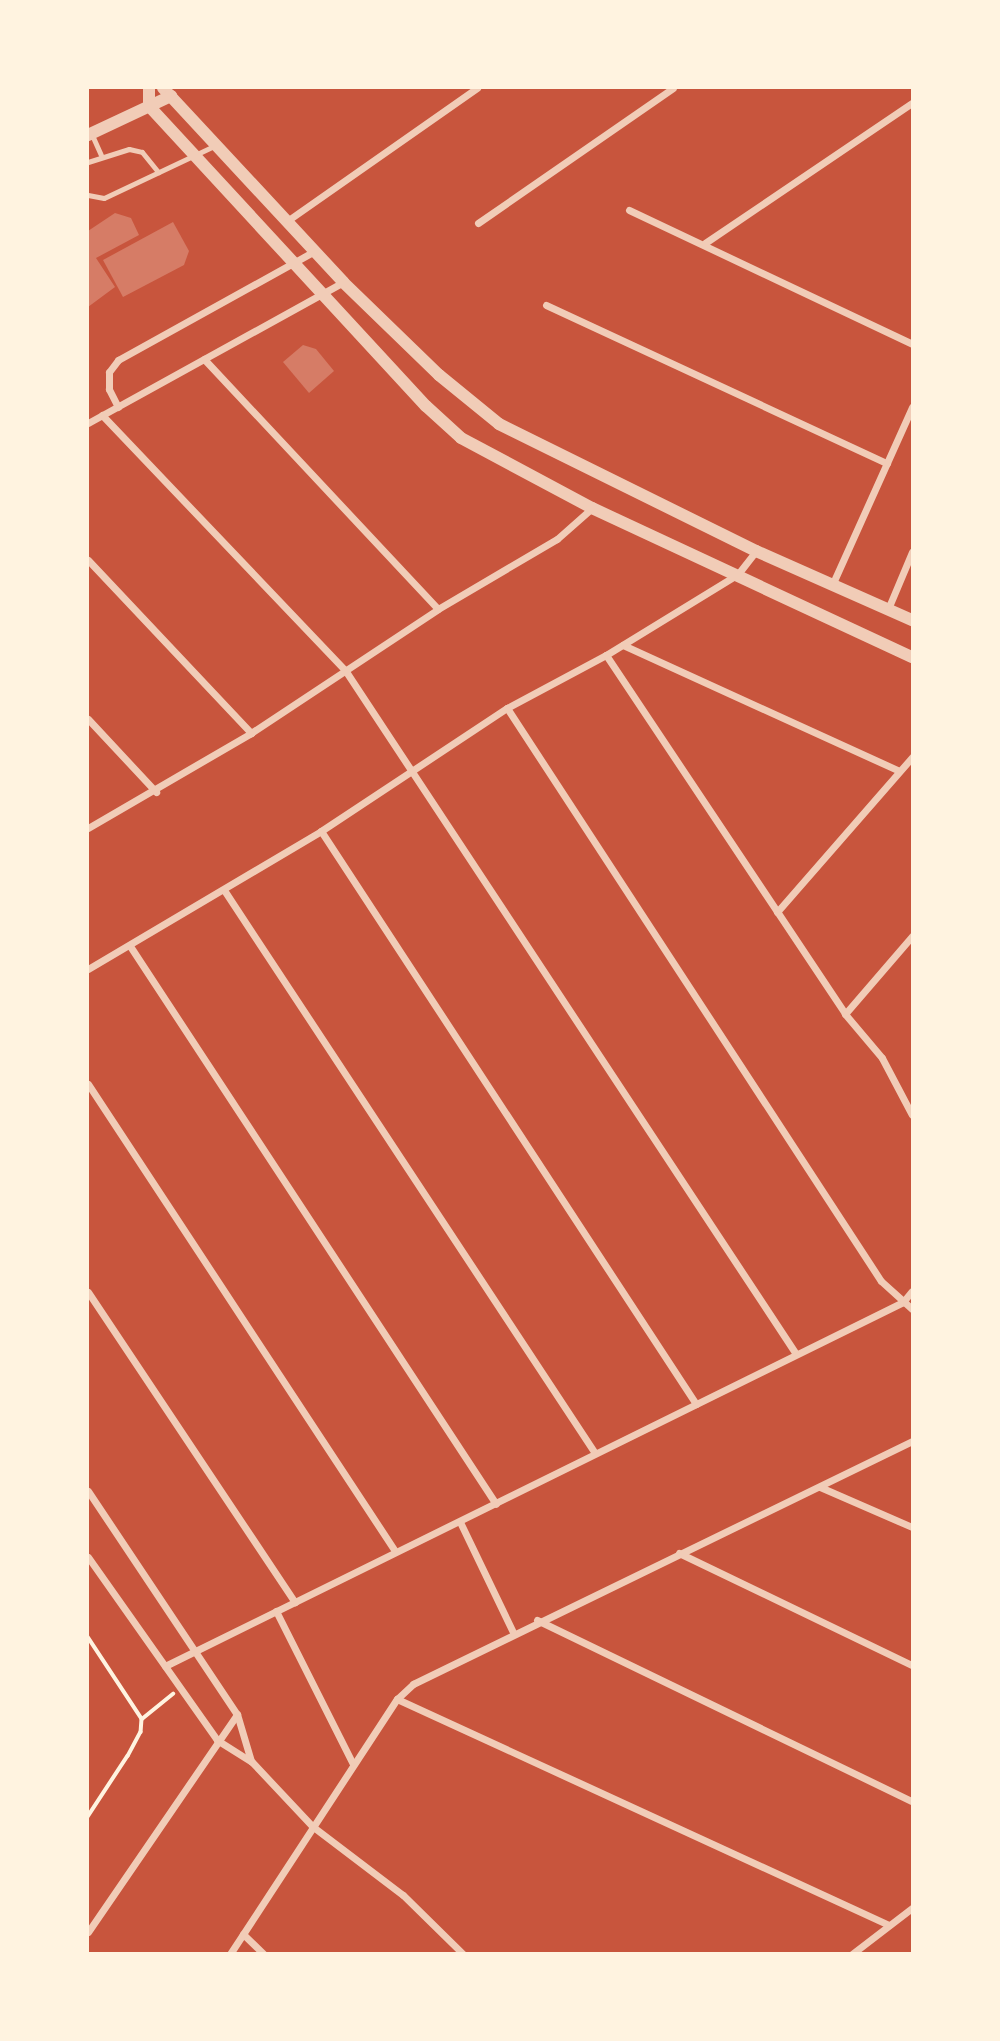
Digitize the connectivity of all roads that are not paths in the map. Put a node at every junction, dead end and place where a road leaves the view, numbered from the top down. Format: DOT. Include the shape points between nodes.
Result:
graph roads {
  1 [pos="149,88"];
  2 [pos="477,88"];
  3 [pos="673,88"];
  4 [pos="167,92"];
  5 [pos="912,103"];
  6 [pos="149,106"];
  7 [pos="90,134"];
  8 [pos="218,144"];
  9 [pos="101,155"];
  10 [pos="195,155"];
  11 [pos="88,162"];
  12 [pos="158,172"];
  13 [pos="88,195"];
  14 [pos="629,211"];
  15 [pos="287,221"];
  16 [pos="478,223"];
  17 [pos="705,243"];
  18 [pos="315,251"];
  19 [pos="292,264"];
  20 [pos="344,282"];
  21 [pos="322,293"];
  22 [pos="546,305"];
  23 [pos="912,344"];
  24 [pos="204,359"];
  25 [pos="118,407"];
  26 [pos="912,407"];
  27 [pos="102,415"];
  28 [pos="88,423"];
  29 [pos="887,463"];
  30 [pos="592,508"];
  31 [pos="756,551"];
  32 [pos="912,552"];
  33 [pos="88,560"];
  34 [pos="738,574"];
  35 [pos="833,583"];
  36 [pos="438,609"];
  37 [pos="888,609"];
  38 [pos="912,620"];
  39 [pos="623,645"];
  40 [pos="606,655"];
  41 [pos="912,657"];
  42 [pos="345,670"];
  43 [pos="508,708"];
  44 [pos="88,719"];
  45 [pos="251,733"];
  46 [pos="912,757"];
  47 [pos="414,770"];
  48 [pos="899,771"];
  49 [pos="156,792"];
  50 [pos="88,828"];
  51 [pos="321,831"];
  52 [pos="223,890"];
  53 [pos="777,912"];
  54 [pos="912,936"];
  55 [pos="130,946"];
  56 [pos="88,969"];
  57 [pos="845,1014"];
  58 [pos="88,1084"];
  59 [pos="912,1098"];
  60 [pos="905,1104"];
  61 [pos="912,1115"];
  62 [pos="912,1291"];
  63 [pos="88,1292"];
  64 [pos="903,1302"];
  65 [pos="912,1309"];
  66 [pos="796,1353"];
  67 [pos="696,1404"];
  68 [pos="912,1441"];
  69 [pos="595,1453"];
  70 [pos="820,1487"];
  71 [pos="88,1491"];
  72 [pos="496,1504"];
  73 [pos="460,1522"];
  74 [pos="912,1527"];
  75 [pos="395,1551"];
  76 [pos="679,1553"];
  77 [pos="88,1557"];
  78 [pos="295,1602"];
  79 [pos="276,1611"];
  80 [pos="537,1620"];
  81 [pos="513,1632"];
  82 [pos="196,1649"];
  83 [pos="912,1665"];
  84 [pos="165,1666"];
  85 [pos="397,1699"];
  86 [pos="237,1714"];
  87 [pos="217,1740"];
  88 [pos="251,1762"];
  89 [pos="353,1764"];
  90 [pos="912,1801"];
  91 [pos="312,1826"];
  92 [pos="912,1908"];
  93 [pos="889,1925"];
  94 [pos="88,1932"];
  95 [pos="243,1934"];
  96 [pos="230,1954"];
  97 [pos="264,1954"];
  98 [pos="463,1954"];
  99 [pos="852,1954"];
  1 -- 6 [label="street"];
  2 -- 15 [label="street"];
  3 -- 16 [label="street"];
  4 -- 6 [label="street"];
  4 -- 8 [label="street"];
  5 -- 17 [label="street"];
  6 -- 7 [label="street"];
  6 -- 10 [label="street"];
  7 -- 9 [label="lane"];
  8 -- 10 [label="lane"];
  8 -- 15 [label="street"];
  9 -- 11 [label="lane"];
  9 -- 12 [label="lane" via="142,152"];
  10 -- 12 [label="lane"];
  10 -- 19 [label="street"];
  12 -- 13 [label="lane" via="104,198"];
  14 -- 17 [label="street"];
  15 -- 18 [label="street"];
  17 -- 23 [label="street"];
  18 -- 19 [label="street"];
  18 -- 20 [label="street"];
  19 -- 21 [label="street"];
  19 -- 25 [label="street" via="118,360 108,372 109,389"];
  20 -- 21 [label="street"];
  20 -- 31 [label="street" via="439,374 499,424"];
  21 -- 24 [label="street"];
  21 -- 30 [label="street" via="426,407 461,438"];
  22 -- 29 [label="street"];
  24 -- 25 [label="street"];
  24 -- 36 [label="street"];
  25 -- 27 [label="street"];
  26 -- 29 [label="street"];
  27 -- 28 [label="street"];
  27 -- 42 [label="street"];
  29 -- 35 [label="street"];
  30 -- 34 [label="street"];
  30 -- 36 [label="street" via="557,539"];
  31 -- 34 [label="street"];
  31 -- 35 [label="street"];
  32 -- 37 [label="street"];
  33 -- 45 [label="street"];
  34 -- 39 [label="street"];
  34 -- 41 [label="street"];
  35 -- 37 [label="street"];
  36 -- 42 [label="street"];
  37 -- 38 [label="street"];
  39 -- 40 [label="street"];
  39 -- 48 [label="street"];
  40 -- 43 [label="street"];
  40 -- 53 [label="street"];
  42 -- 45 [label="street"];
  42 -- 47 [label="street"];
  43 -- 47 [label="street"];
  43 -- 64 [label="street" via="881,1281"];
  44 -- 49 [label="street"];
  45 -- 49 [label="street"];
  46 -- 48 [label="street"];
  47 -- 51 [label="street"];
  47 -- 66 [label="street" via="528,951"];
  48 -- 53 [label="street"];
  49 -- 50 [label="street"];
  51 -- 52 [label="street"];
  51 -- 67 [label="street"];
  52 -- 55 [label="street"];
  52 -- 69 [label="street"];
  53 -- 57 [label="street"];
  54 -- 57 [label="street"];
  55 -- 56 [label="street"];
  55 -- 72 [label="street"];
  57 -- 60 [label="street" via="882,1058"];
  58 -- 75 [label="street"];
  59 -- 60 [label="street"];
  60 -- 61 [label="street"];
  62 -- 64 [label="street"];
  63 -- 78 [label="street"];
  64 -- 65 [label="street"];
  64 -- 66 [label="street"];
  66 -- 67 [label="street"];
  67 -- 69 [label="street"];
  68 -- 70 [label="street"];
  69 -- 72 [label="street"];
  70 -- 74 [label="street"];
  70 -- 76 [label="street"];
  71 -- 82 [label="street"];
  72 -- 73 [label="street"];
  73 -- 75 [label="street"];
  73 -- 81 [label="street"];
  75 -- 78 [label="street"];
  76 -- 80 [label="street"];
  76 -- 83 [label="street"];
  77 -- 84 [label="street"];
  78 -- 79 [label="street"];
  79 -- 82 [label="street"];
  79 -- 89 [label="street"];
  80 -- 81 [label="street"];
  80 -- 90 [label="street"];
  81 -- 85 [label="street" via="434,1671"];
  82 -- 84 [label="street"];
  82 -- 86 [label="street"];
  84 -- 87 [label="street"];
  85 -- 89 [label="street"];
  85 -- 93 [label="street"];
  86 -- 87 [label="street"];
  86 -- 88 [label="street"];
  87 -- 88 [label="street"];
  87 -- 94 [label="street"];
  88 -- 91 [label="street"];
  89 -- 91 [label="street"];
  91 -- 95 [label="street"];
  91 -- 98 [label="street" via="403,1895"];
  92 -- 93 [label="street"];
  93 -- 99 [label="street"];
  95 -- 96 [label="street"];
  95 -- 97 [label="street"];
}
